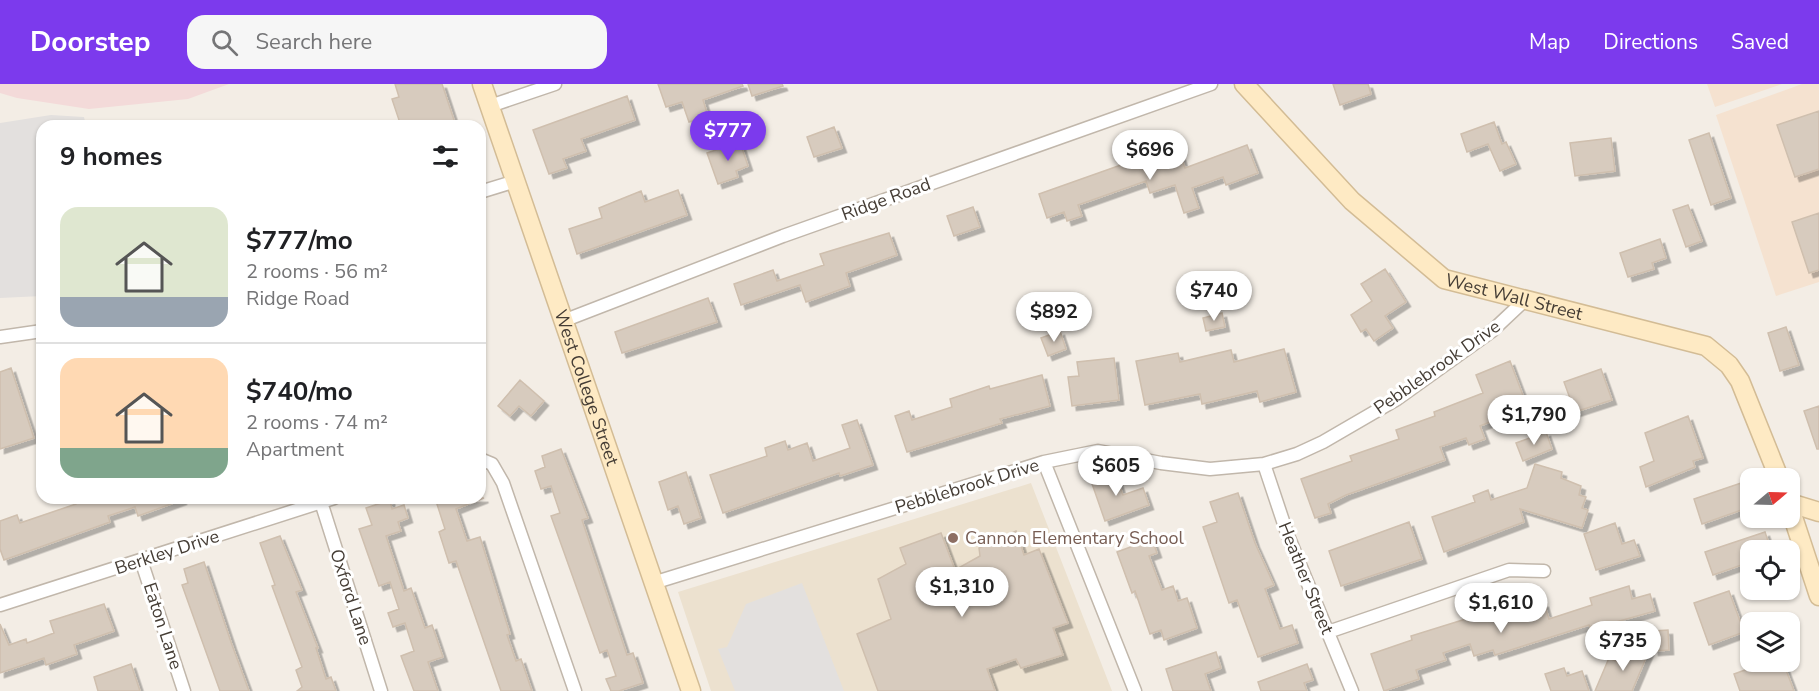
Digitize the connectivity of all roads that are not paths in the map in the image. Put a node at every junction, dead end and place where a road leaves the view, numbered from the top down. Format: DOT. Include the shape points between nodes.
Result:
graph roads {
  1 [pos="482,84"];
  2 [pos="555,84"];
  3 [pos="1210,84"];
  4 [pos="1244,84"];
  5 [pos="490,106"];
  6 [pos="516,182"];
  7 [pos="486,190"];
  8 [pos="1527,299"];
  9 [pos="563,321"];
  10 [pos="36,332"];
  11 [pos="0,337"];
  12 [pos="486,462"];
  13 [pos="1044,462"];
  14 [pos="1264,464"];
  15 [pos="1775,468"];
  16 [pos="315,504"];
  17 [pos="322,504"];
  18 [pos="1800,506"];
  19 [pos="1819,512"];
  20 [pos="1797,528"];
  21 [pos="141,560"];
  22 [pos="1544,570"];
  23 [pos="653,583"];
  24 [pos="1819,596"];
  25 [pos="0,604"];
  26 [pos="1328,632"];
  27 [pos="184,691"];
  28 [pos="381,691"];
  29 [pos="575,691"];
  30 [pos="691,691"];
  31 [pos="1135,691"];
  32 [pos="1352,691"];
  1 -- 5 [label="street, West College Street"];
  2 -- 5 [label="street"];
  3 -- 9 [label="street, Ridge Road" via="794,232"];
  4 -- 8 [label="street, West Wall Street" via="1352,201 1443,279"];
  5 -- 6 [label="street, West College Street"];
  6 -- 7 [label="street"];
  6 -- 9 [label="street, West College Street"];
  8 -- 14 [label="street, Pebblebrook Drive" via="1492,331 1397,399 1323,442"];
  8 -- 15 [label="street, West Wall Street" via="1706,346 1729,365 1740,381"];
  9 -- 23 [label="street, West College Street"];
  10 -- 11 [label="street"];
  12 -- 29 [label="street" via="492,464 502,483"];
  13 -- 14 [label="street, Pebblebrook Drive" via="1098,451 1210,469"];
  13 -- 23 [label="street, Pebblebrook Drive"];
  13 -- 31 [label="street"];
  14 -- 26 [label="street, Heather Street" via="1287,533"];
  16 -- 21 [label="street, Berkley Drive"];
  17 -- 28 [label="street, Oxford Lane"];
  18 -- 19 [label="street"];
  20 -- 24 [label="street"];
  21 -- 25 [label="street, Berkley Drive"];
  21 -- 27 [label="street, Eaton Lane"];
  22 -- 26 [label="street" via="1509,570"];
  23 -- 30 [label="street, West College Street"];
  26 -- 32 [label="street, Heather Street"];
}
